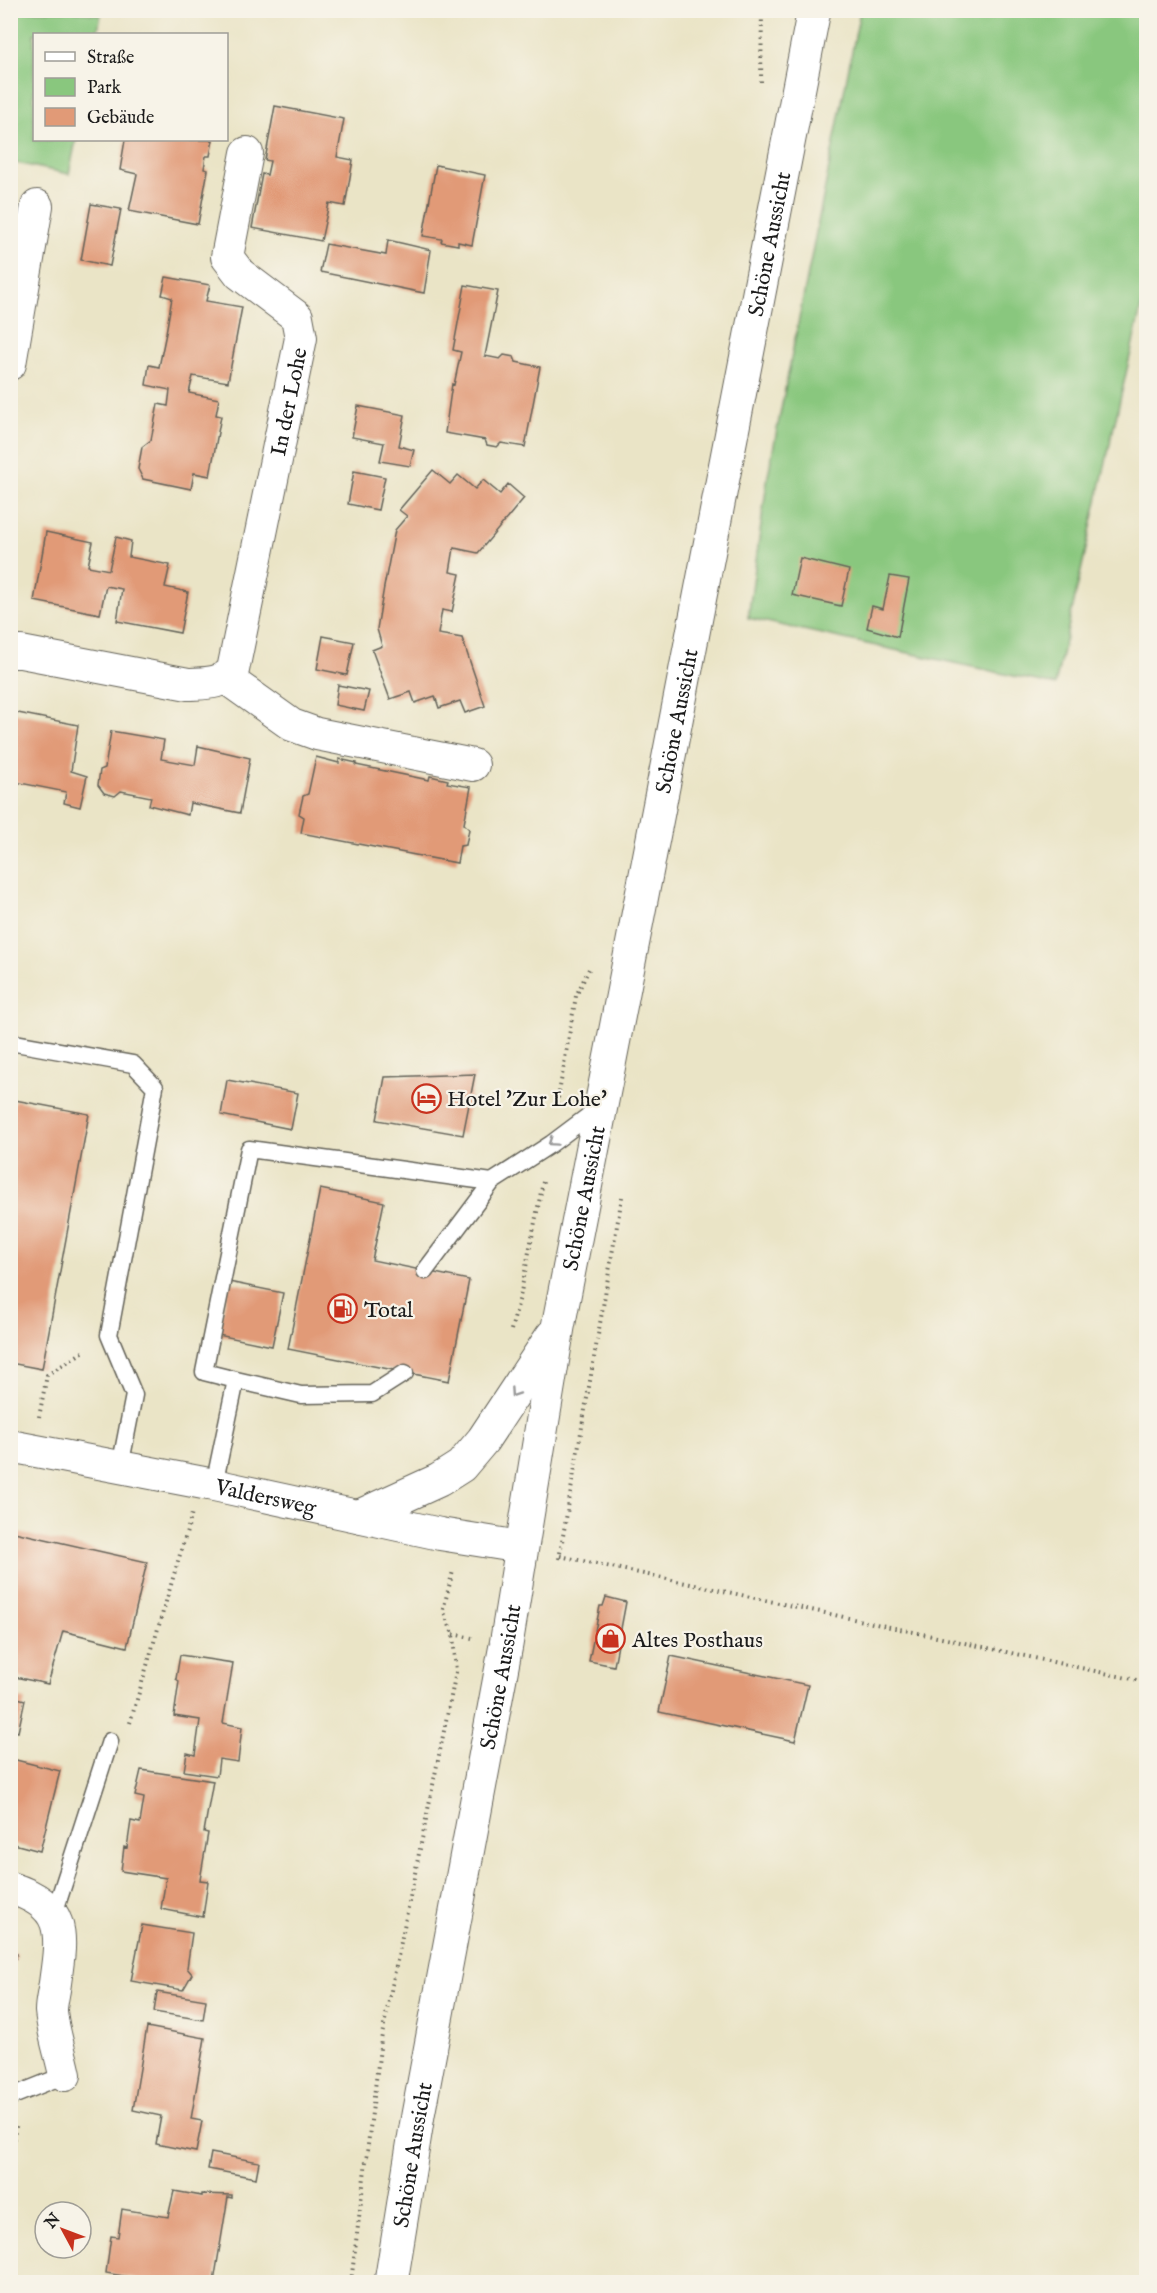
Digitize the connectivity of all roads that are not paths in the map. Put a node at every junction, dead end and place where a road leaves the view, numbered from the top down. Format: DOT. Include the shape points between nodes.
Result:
graph roads {
  1 [pos="814,10"];
  2 [pos="248,153"];
  3 [pos="37,206"];
  4 [pos="10,364"];
  5 [pos="10,652"];
  6 [pos="226,678"];
  7 [pos="473,765"];
  8 [pos="10,1042"];
  9 [pos="600,1108"];
  10 [pos="492,1182"];
  11 [pos="424,1271"];
  12 [pos="558,1327"];
  13 [pos="405,1373"];
  14 [pos="236,1380"];
  15 [pos="21,1448"];
  16 [pos="120,1467"];
  17 [pos="208,1484"];
  18 [pos="360,1516"];
  19 [pos="521,1547"];
  20 [pos="110,1741"];
  21 [pos="10,1888"];
  22 [pos="54,1914"];
  23 [pos="65,2075"];
  24 [pos="10,2097"];
  25 [pos="391,2283"];
  1 -- 9 [label="main road, Schöne Aussicht"];
  2 -- 6 [label="street, In der Lohe" via="227,257 240,274 297,317 301,338 238,652 233,670"];
  3 -- 4 [label="street"];
  5 -- 6 [label="street" via="188,684"];
  6 -- 7 [label="street" via="292,725 317,734"];
  8 -- 16 [label="lane" via="133,1064 155,1087 109,1335 134,1395"];
  9 -- 10 [label="lane, one-way"];
  9 -- 12 [label="main road, Schöne Aussicht"];
  10 -- 11 [label="lane"];
  10 -- 14 [label="lane" via="249,1149 204,1372"];
  12 -- 18 [label="main road, one-way" via="483,1440 461,1466"];
  12 -- 19 [label="main road, Schöne Aussicht"];
  13 -- 14 [label="lane" via="372,1394 301,1395"];
  14 -- 17 [label="lane"];
  15 -- 16 [label="street, Valdersweg"];
  16 -- 17 [label="street, Valdersweg"];
  17 -- 18 [label="street, Valdersweg"];
  18 -- 19 [label="street, Valdersweg"];
  19 -- 25 [label="main road, Schöne Aussicht"];
  20 -- 22 [label="lane"];
  21 -- 22 [label="street" via="33,1897"];
  22 -- 23 [label="street" via="59,1953 51,2010"];
  23 -- 24 [label="lane"];
}
